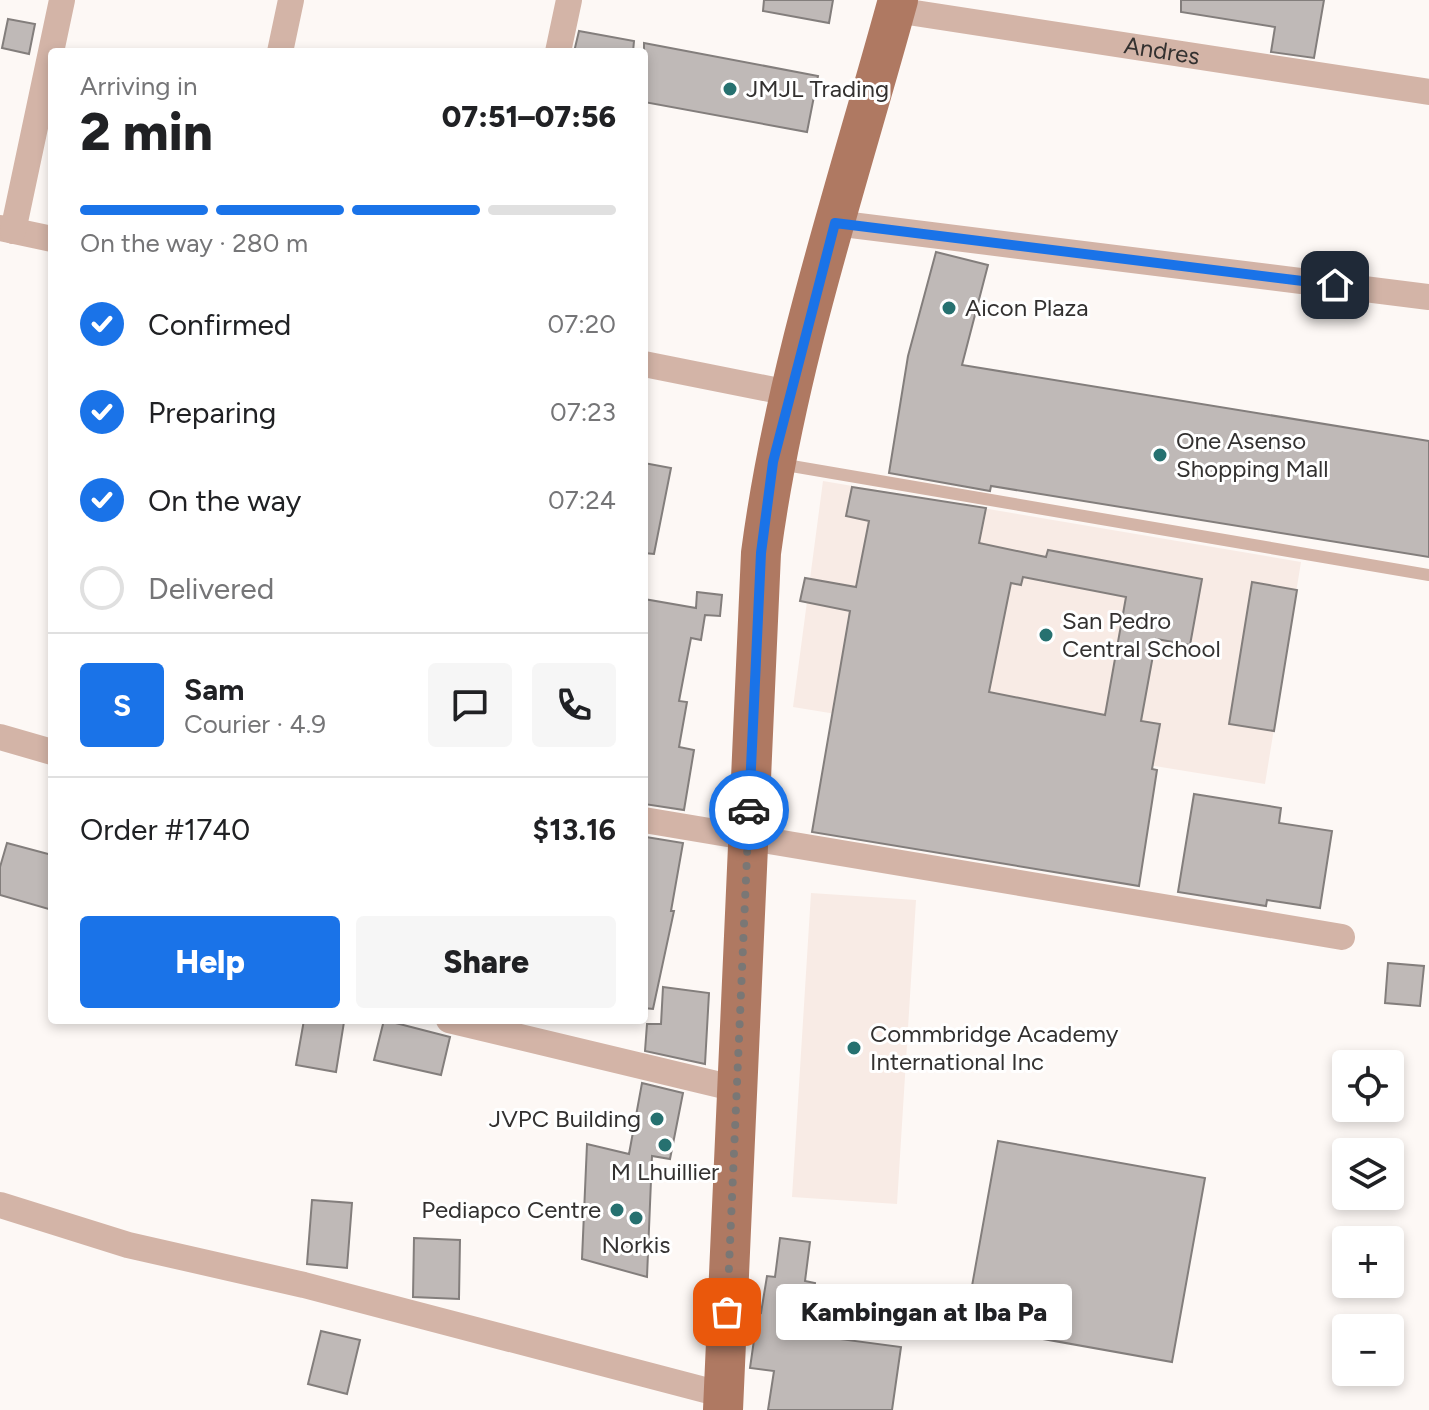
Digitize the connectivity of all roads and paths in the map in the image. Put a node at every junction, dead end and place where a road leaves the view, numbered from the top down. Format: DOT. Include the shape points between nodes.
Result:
graph roads {
  1 [pos="62,0"];
  2 [pos="291,0"];
  3 [pos="569,0"];
  4 [pos="897,5"];
  5 [pos="50,48"];
  6 [pos="281,48"];
  7 [pos="559,48"];
  8 [pos="48,57"];
  9 [pos="1429,92"];
  10 [pos="835,223"];
  11 [pos="6,229"];
  12 [pos="48,238"];
  13 [pos="1429,297"];
  14 [pos="648,365"];
  15 [pos="789,393"];
  16 [pos="773,462"];
  17 [pos="1429,575"];
  18 [pos="0,737"];
  19 [pos="48,751"];
  20 [pos="648,821"];
  21 [pos="748,838"];
  22 [pos="1342,937"];
  23 [pos="466,1024"];
  24 [pos="737,1089"];
  25 [pos="0,1205"];
  26 [pos="724,1403"];
  1 -- 5 [label="street"];
  2 -- 6 [label="street"];
  3 -- 7 [label="street"];
  4 -- 9 [label="street, Andres"];
  4 -- 10 [label="main road"];
  8 -- 11 [label="street"];
  10 -- 13 [label="street"];
  10 -- 15 [label="main road"];
  11 -- 12 [label="street"];
  14 -- 15 [label="street"];
  15 -- 16 [label="main road"];
  16 -- 17 [label="lane"];
  16 -- 21 [label="main road" via="761,553"];
  18 -- 19 [label="street"];
  20 -- 21 [label="street"];
  21 -- 22 [label="street"];
  21 -- 24 [label="main road"];
  23 -- 24 [label="street"];
  24 -- 26 [label="main road"];
  25 -- 26 [label="street" via="128,1245 304,1285"];
}
